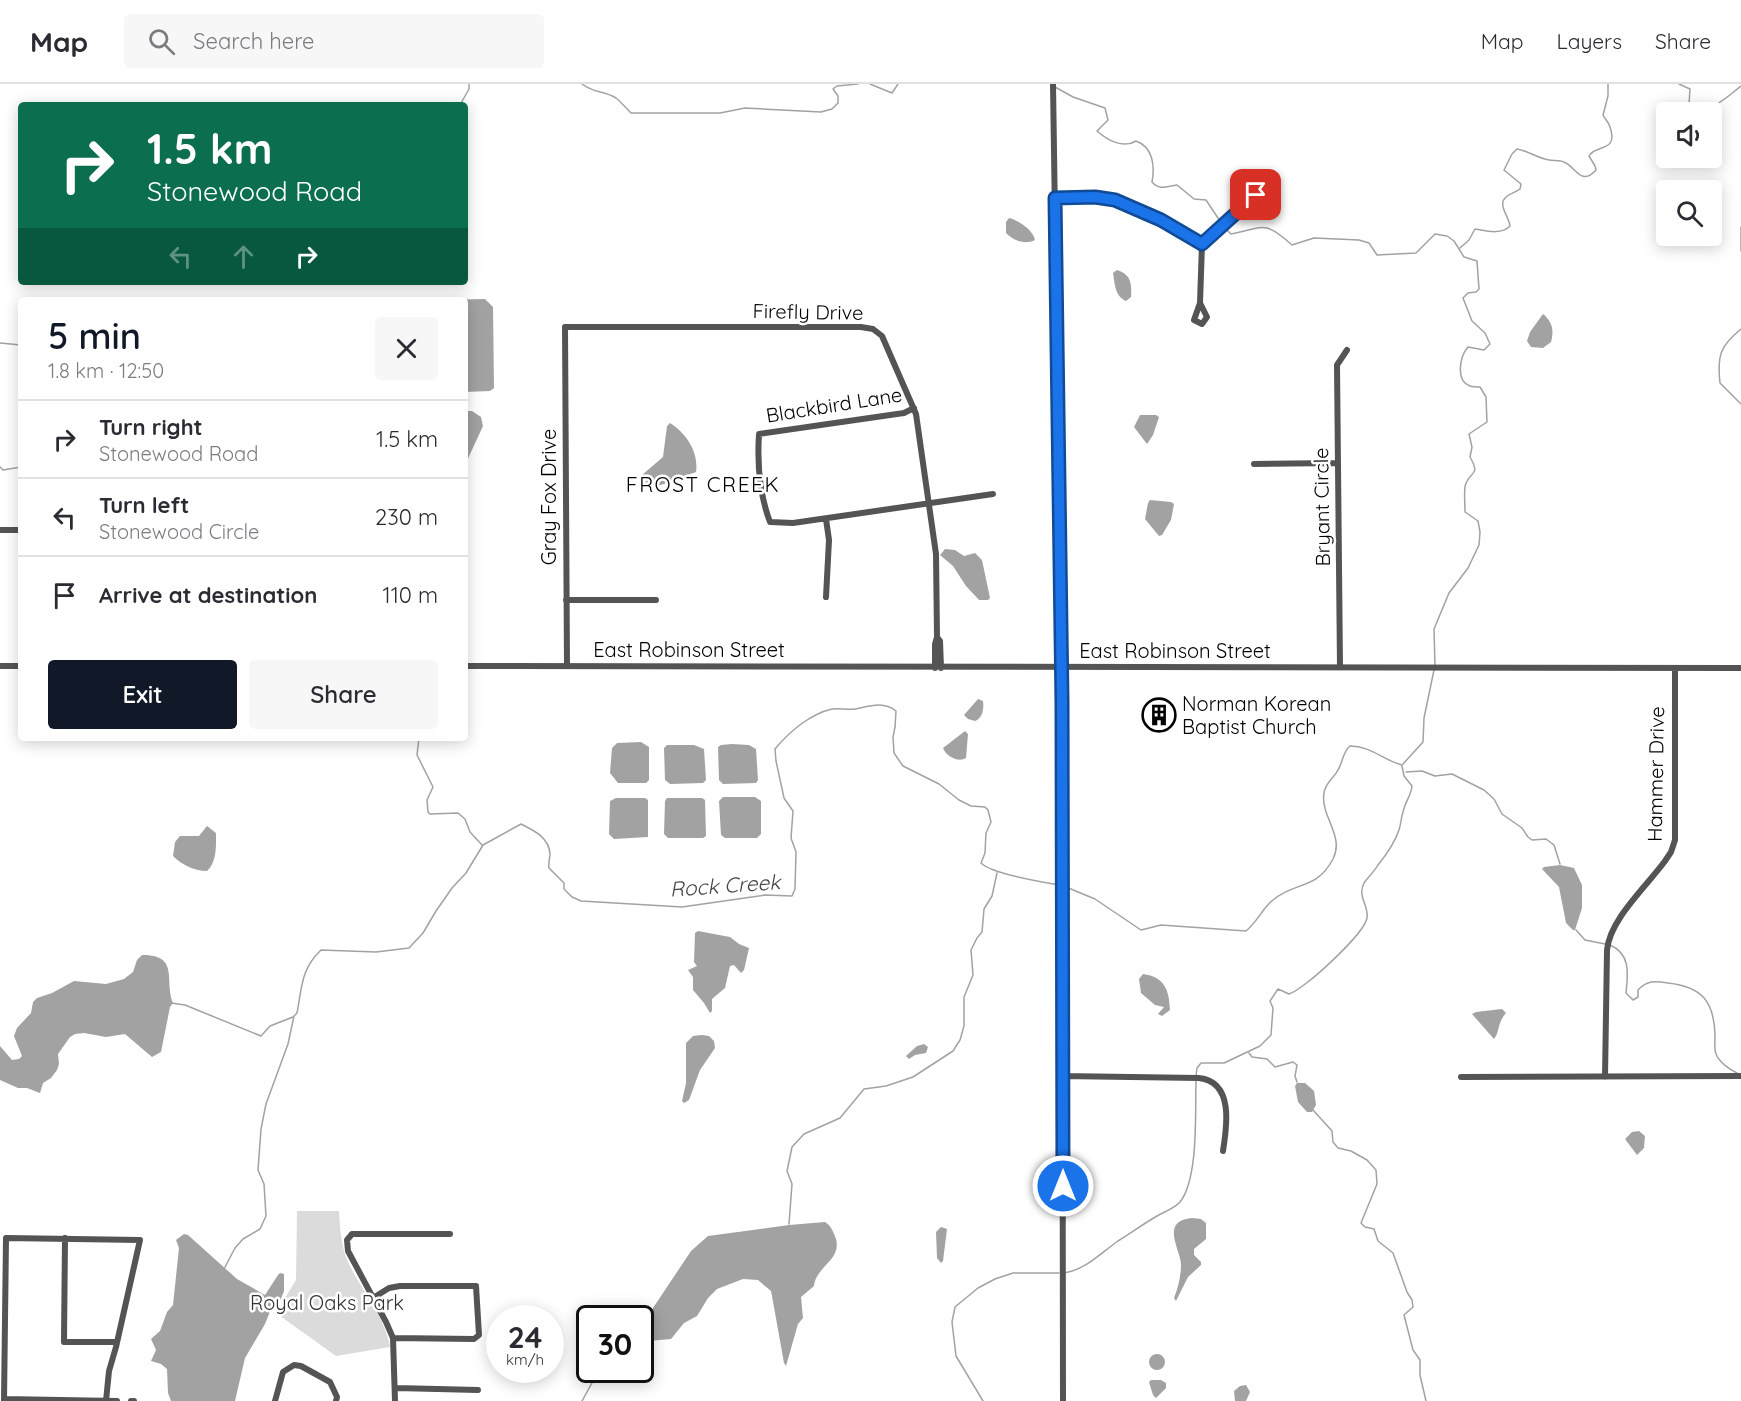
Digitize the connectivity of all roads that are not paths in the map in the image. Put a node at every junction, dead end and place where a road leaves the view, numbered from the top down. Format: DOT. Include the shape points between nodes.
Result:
graph roads {
  1 [pos="1053,84"];
  2 [pos="1256,195"];
  3 [pos="1055,198"];
  4 [pos="1202,244"];
  5 [pos="1200,303"];
  6 [pos="565,327"];
  7 [pos="1347,350"];
  8 [pos="914,408"];
  9 [pos="1254,464"];
  10 [pos="1338,464"];
  11 [pos="993,495"];
  12 [pos="930,504"];
  13 [pos="826,519"];
  14 [pos="0,530"];
  15 [pos="18,530"];
  16 [pos="826,597"];
  17 [pos="566,600"];
  18 [pos="656,600"];
  19 [pos="0,666"];
  20 [pos="18,666"];
  21 [pos="468,666"];
  22 [pos="567,666"];
  23 [pos="1340,667"];
  24 [pos="938,668"];
  25 [pos="1061,668"];
  26 [pos="1675,668"];
  27 [pos="1741,668"];
  28 [pos="1062,1076"];
  29 [pos="1461,1077"];
  30 [pos="1605,1077"];
  31 [pos="1741,1077"];
  32 [pos="1223,1151"];
  33 [pos="450,1234"];
  34 [pos="65,1238"];
  35 [pos="373,1298"];
  36 [pos="393,1338"];
  37 [pos="117,1342"];
  38 [pos="2,1352"];
  39 [pos="396,1388"];
  40 [pos="478,1390"];
  41 [pos="4,1400"];
  42 [pos="106,1401"];
  43 [pos="117,1401"];
  44 [pos="275,1401"];
  45 [pos="336,1401"];
  46 [pos="395,1401"];
  47 [pos="1063,1401"];
  1 -- 3 [label="street"];
  2 -- 4 [label="street"];
  3 -- 4 [label="street" via="1115,200"];
  3 -- 25 [label="street"];
  4 -- 5 [label="street"];
  6 -- 8 [label="street, Firefly Drive" via="867,327 882,336"];
  6 -- 17 [label="street, Gray Fox Drive"];
  7 -- 10 [label="street, Bryant Circle" via="1337,365"];
  8 -- 12 [label="street, Firefly Drive"];
  8 -- 13 [label="street, Blackbird Lane" via="904,413 759,434 759,480 770,522"];
  9 -- 10 [label="street"];
  10 -- 23 [label="street, Bryant Circle"];
  11 -- 12 [label="street"];
  12 -- 13 [label="street"];
  12 -- 24 [label="street, Firefly Drive" via="937,561"];
  13 -- 16 [label="street"];
  14 -- 15 [label="street"];
  17 -- 18 [label="street"];
  17 -- 22 [label="street, Gray Fox Drive"];
  19 -- 20 [label="street"];
  21 -- 22 [label="street, East Robinson Street"];
  22 -- 24 [label="street, East Robinson Street"];
  23 -- 25 [label="street, East Robinson Street"];
  23 -- 26 [label="street, East Robinson Street"];
  24 -- 25 [label="street, East Robinson Street"];
  25 -- 28 [label="street"];
  26 -- 27 [label="street, East Robinson Street"];
  26 -- 30 [label="street, Hammer Drive" via="1675,840 1665,861 1619,918 1609,938"];
  28 -- 32 [label="street" via="1212,1080 1219,1087 1226,1109"];
  28 -- 47 [label="street"];
  29 -- 30 [label="street"];
  30 -- 31 [label="street"];
  33 -- 35 [label="street" via="348,1236 348,1251"];
  34 -- 37 [label="street" via="64,1342"];
  34 -- 37 [label="street" via="140,1240"];
  34 -- 38 [label="street" via="6,1238"];
  35 -- 36 [label="street"];
  35 -- 36 [label="street" via="400,1286 476,1286 479,1335 474,1339"];
  36 -- 39 [label="street"];
  37 -- 42 [label="street"];
  38 -- 41 [label="street"];
  39 -- 40 [label="street"];
  39 -- 46 [label="street"];
  41 -- 42 [label="street"];
  42 -- 43 [label="street"];
  44 -- 45 [label="street" via="283,1372 294,1365 330,1382"];
}
